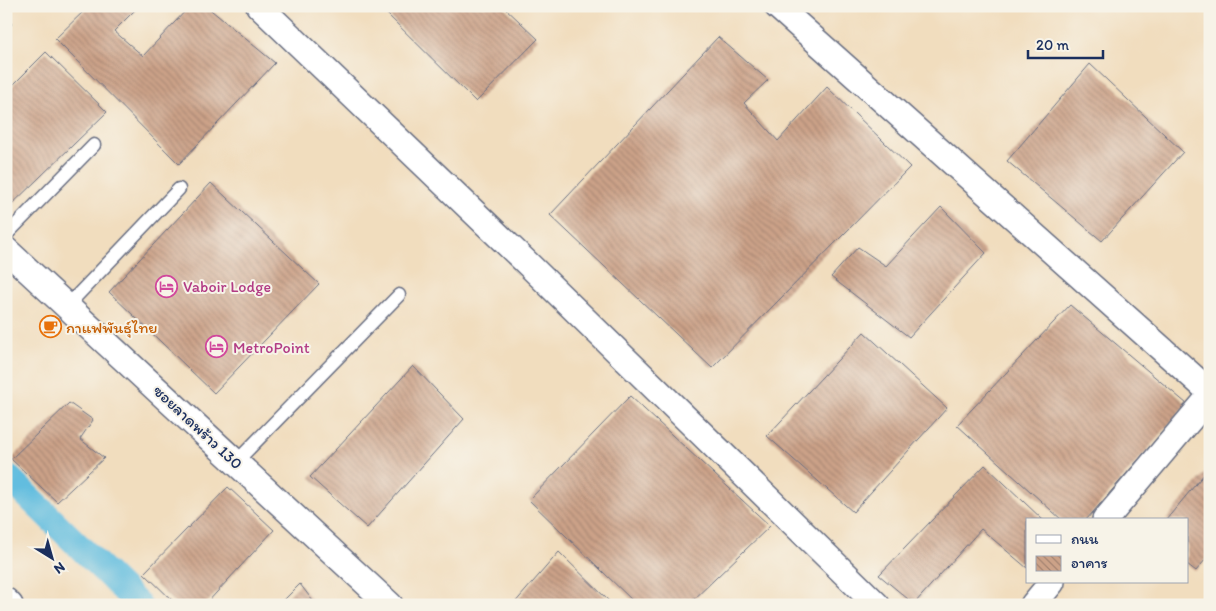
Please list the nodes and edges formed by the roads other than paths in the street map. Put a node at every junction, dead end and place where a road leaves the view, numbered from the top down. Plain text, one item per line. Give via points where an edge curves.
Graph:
1 (259, 6) edge
2 (777, 6) edge
3 (94, 145) dead end
4 (179, 189) dead end
5 (6, 235) edge
6 (6, 250) edge
7 (399, 295) dead end
8 (67, 306) junction
9 (1210, 392) edge
10 (1210, 396) edge
11 (236, 462) junction
12 (1107, 518) edge
13 (1050, 584) edge
14 (6, 601) edge
15 (10, 605) edge
16 (390, 605) edge
17 (877, 605) edge
18 (1033, 605) edge

1 - 17 street
2 - 9 street
3 - 5 lane
4 - 8 lane
6 - 8 street, ซอยลาดพร้าว 130
7 - 11 lane
8 - 11 street, ซอยลาดพร้าว 130
10 - 12 street
11 - 16 street, ซอยลาดพร้าว 130
13 - 18 street
14 - 15 street

